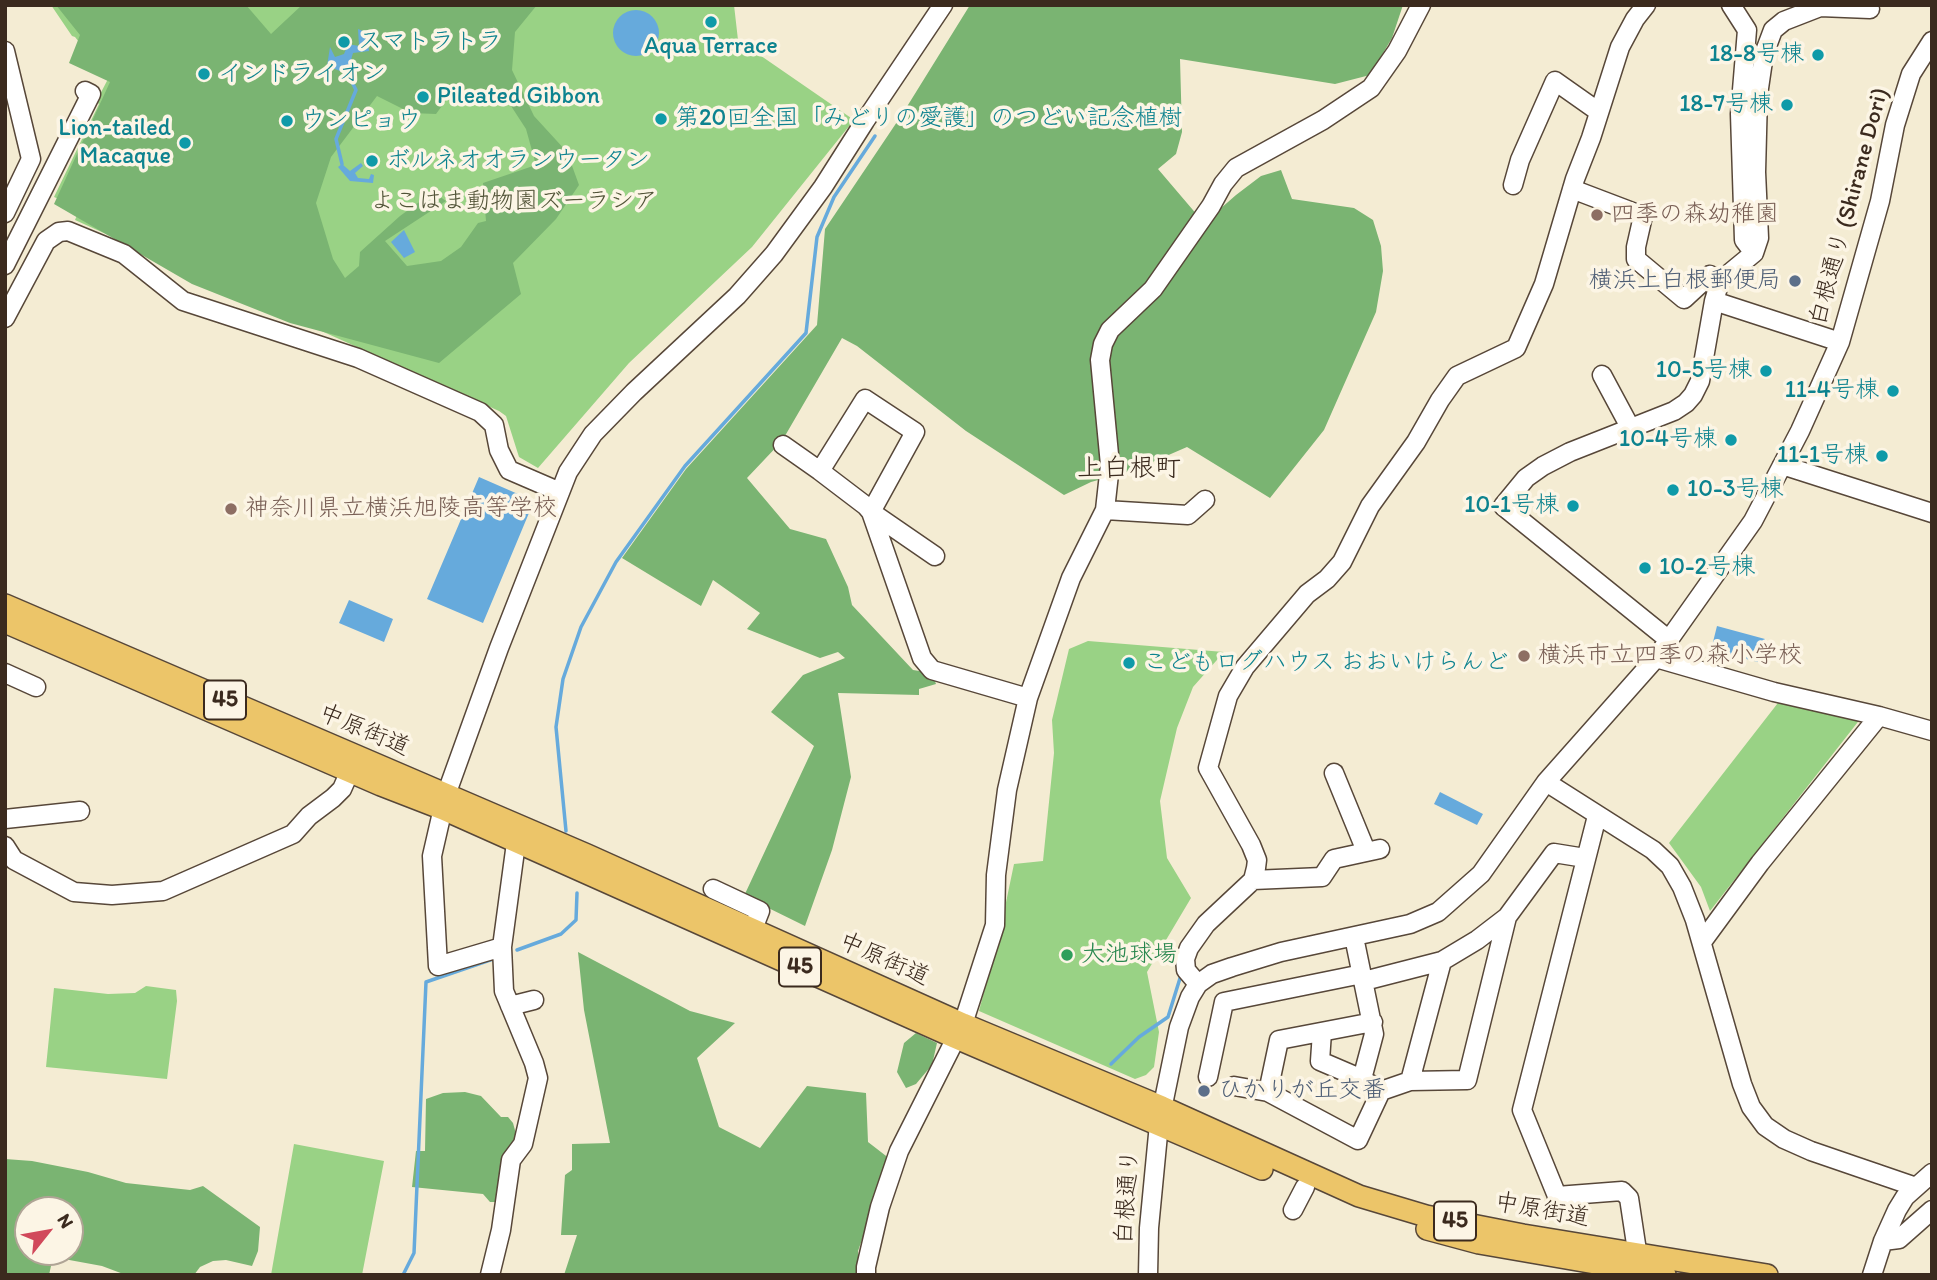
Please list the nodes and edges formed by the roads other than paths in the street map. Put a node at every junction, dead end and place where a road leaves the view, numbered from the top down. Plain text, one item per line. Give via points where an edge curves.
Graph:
1 (943, 5) edge
2 (1421, 5) edge
3 (1646, 5) edge
4 (1731, 5) edge
5 (1870, 9) dead end
6 (1932, 41) edge
7 (5, 51) edge
8 (8, 69) edge
9 (85, 91) dead end
10 (1599, 112) junction
11 (1513, 185) dead end
12 (1572, 189) junction
13 (5, 213) edge
14 (1754, 253) junction
15 (5, 265) edge
16 (1720, 281) junction
17 (1714, 301) junction
18 (5, 318) edge
19 (1840, 342) junction
20 (1602, 375) dead end
21 (1630, 429) junction
22 (783, 445) dead end
23 (1783, 465) junction
24 (820, 471) junction
25 (560, 492) junction
26 (1205, 500) dead end
27 (1105, 510) junction
28 (871, 512) junction
29 (1932, 513) edge
30 (935, 556) dead end
31 (5, 605) edge
32 (5, 622) edge
33 (1668, 640) junction
34 (1656, 657) junction
35 (5, 673) edge
36 (36, 687) dead end
37 (1028, 698) junction
38 (1879, 716) junction
39 (1932, 731) edge
40 (350, 771) junction
41 (1334, 774) dead end
42 (1546, 782) junction
43 (444, 802) junction
44 (80, 811) dead end
45 (1597, 816) junction
46 (5, 819) edge
47 (516, 843) junction
48 (5, 846) edge
49 (1585, 858) junction
50 (1253, 880) junction
51 (713, 889) dead end
52 (1507, 917) junction
53 (752, 929) junction
54 (1354, 937) junction
55 (1702, 942) junction
56 (502, 947) junction
57 (1442, 961) junction
58 (1363, 978) junction
59 (1205, 979) junction
60 (534, 1000) dead end
61 (1224, 1002) junction
62 (510, 1006) junction
63 (1373, 1022) junction
64 (959, 1030) junction
65 (1322, 1032) junction
66 (1208, 1077) dead end
67 (1362, 1079) junction
68 (1410, 1081) junction
69 (1234, 1086) dead end
70 (1381, 1091) junction
71 (1268, 1092) junction
72 (1160, 1116) junction
73 (1932, 1173) edge
74 (1305, 1187) junction
75 (1916, 1187) junction
76 (1293, 1210) dead end
77 (1932, 1210) edge
78 (1883, 1241) junction
79 (1639, 1266) edge
80 (490, 1275) edge
81 (866, 1275) edge
82 (1148, 1275) edge
83 (1665, 1275) edge
84 (1767, 1275) edge
85 (1872, 1275) edge

1 - 25 street via 774,254 737,296 593,434
2 - 27 street via 1371,88 1236,168 1153,289 1110,330 1100,360 1110,465
3 - 10 street via 1620,47
4 - 14 street via 1747,30 1740,114 1744,240
5 - 14 street via 1819,7 1773,30 1758,95 1759,238
6 - 19 street, 白根通り (Shirane Dori) via 1911,74 1895,124 1880,201
7 - 8 street
8 - 13 street via 31,159
9 - 15 street via 91,94
10 - 11 street via 1555,82
10 - 12 street
12 - 16 street via 1643,216 1636,259 1684,299 1710,275
12 - 50 street via 1544,284 1516,348 1457,376 1370,506 1342,562 1307,594 1245,667 1228,696 1208,768 1251,845 1256,860
14 - 16 street
16 - 17 street
17 - 19 street
17 - 21 street via 1700,381 1693,395 1674,411
18 - 25 street via 46,242 68,231 124,254 183,300 358,358 480,412 494,425 509,470
19 - 23 street, 白根通り (Shirane Dori)
20 - 21 street
21 - 33 street via 1543,466 1526,478 1503,506
22 - 24 street
23 - 29 street
23 - 33 street, 白根通り (Shirane Dori) via 1753,521
24 - 28 street
24 - 28 street via 865,399 915,432
25 - 43 street
26 - 27 street via 1188,515
27 - 37 street via 1070,579
28 - 30 street
28 - 37 street via 922,658 932,670
31 - 43 main road, 中原街道 / 45
32 - 40 main road, 中原街道 / 45
33 - 34 street, 白根通り (Shirane Dori)
34 - 38 street via 1774,692
34 - 42 street, 白根通り (Shirane Dori)
35 - 36 street
37 - 64 street via 1007,790 995,925
38 - 39 street
38 - 55 street
40 - 43 main road, 中原街道 / 45
40 - 48 street via 333,799 293,834 163,891 74,892 14,859
41 - 50 street via 1373,850 1334,859 1322,877
42 - 45 street
42 - 54 street, 白根通り (Shirane Dori) via 1481,874 1461,894 1438,912 1410,924
43 - 47 main road, 中原街道 / 45
43 - 53 main road, 中原街道 / 45
43 - 56 street via 432,856 438,966
44 - 46 street
45 - 49 street
45 - 55 street via 1653,850 1670,866
47 - 56 street
47 - 64 main road, 中原街道 / 45
49 - 52 street via 1554,853
49 - 79 street via 1522,1110 1557,1196 1622,1191 1629,1198
50 - 59 street via 1206,924 1189,948 1186,970
51 - 53 street via 760,911
52 - 57 street
52 - 68 street via 1467,1080
53 - 64 main road, 中原街道 / 45
54 - 58 street
54 - 59 street, 白根通り (Shirane Dori) via 1281,952
55 - 75 street via 1742,1084 1765,1126 1811,1151
56 - 62 street via 502,978
57 - 58 street
57 - 68 street
58 - 61 street
58 - 63 street
59 - 61 street
59 - 72 street via 1190,997 1179,1027
60 - 62 street
61 - 66 street
62 - 80 street via 538,1078 523,1143 511,1160
63 - 65 street
63 - 67 street
64 - 72 main road, 中原街道 / 45
64 - 81 street via 899,1151 880,1207
65 - 67 street via 1320,1061
65 - 71 street via 1279,1040
67 - 70 street
68 - 70 street
69 - 71 street
70 - 71 street via 1358,1140
72 - 74 main road, 中原街道 / 45
72 - 79 main road, 中原街道 / 45 via 1359,1196
72 - 82 street, 白根通り
73 - 75 street
74 - 76 street
74 - 79 main road, 中原街道 / 45 via 1479,1243
75 - 78 street via 1905,1197
77 - 78 street via 1899,1239
78 - 85 street
79 - 83 main road, 中原街道 / 45
79 - 84 main road, 中原街道 / 45

